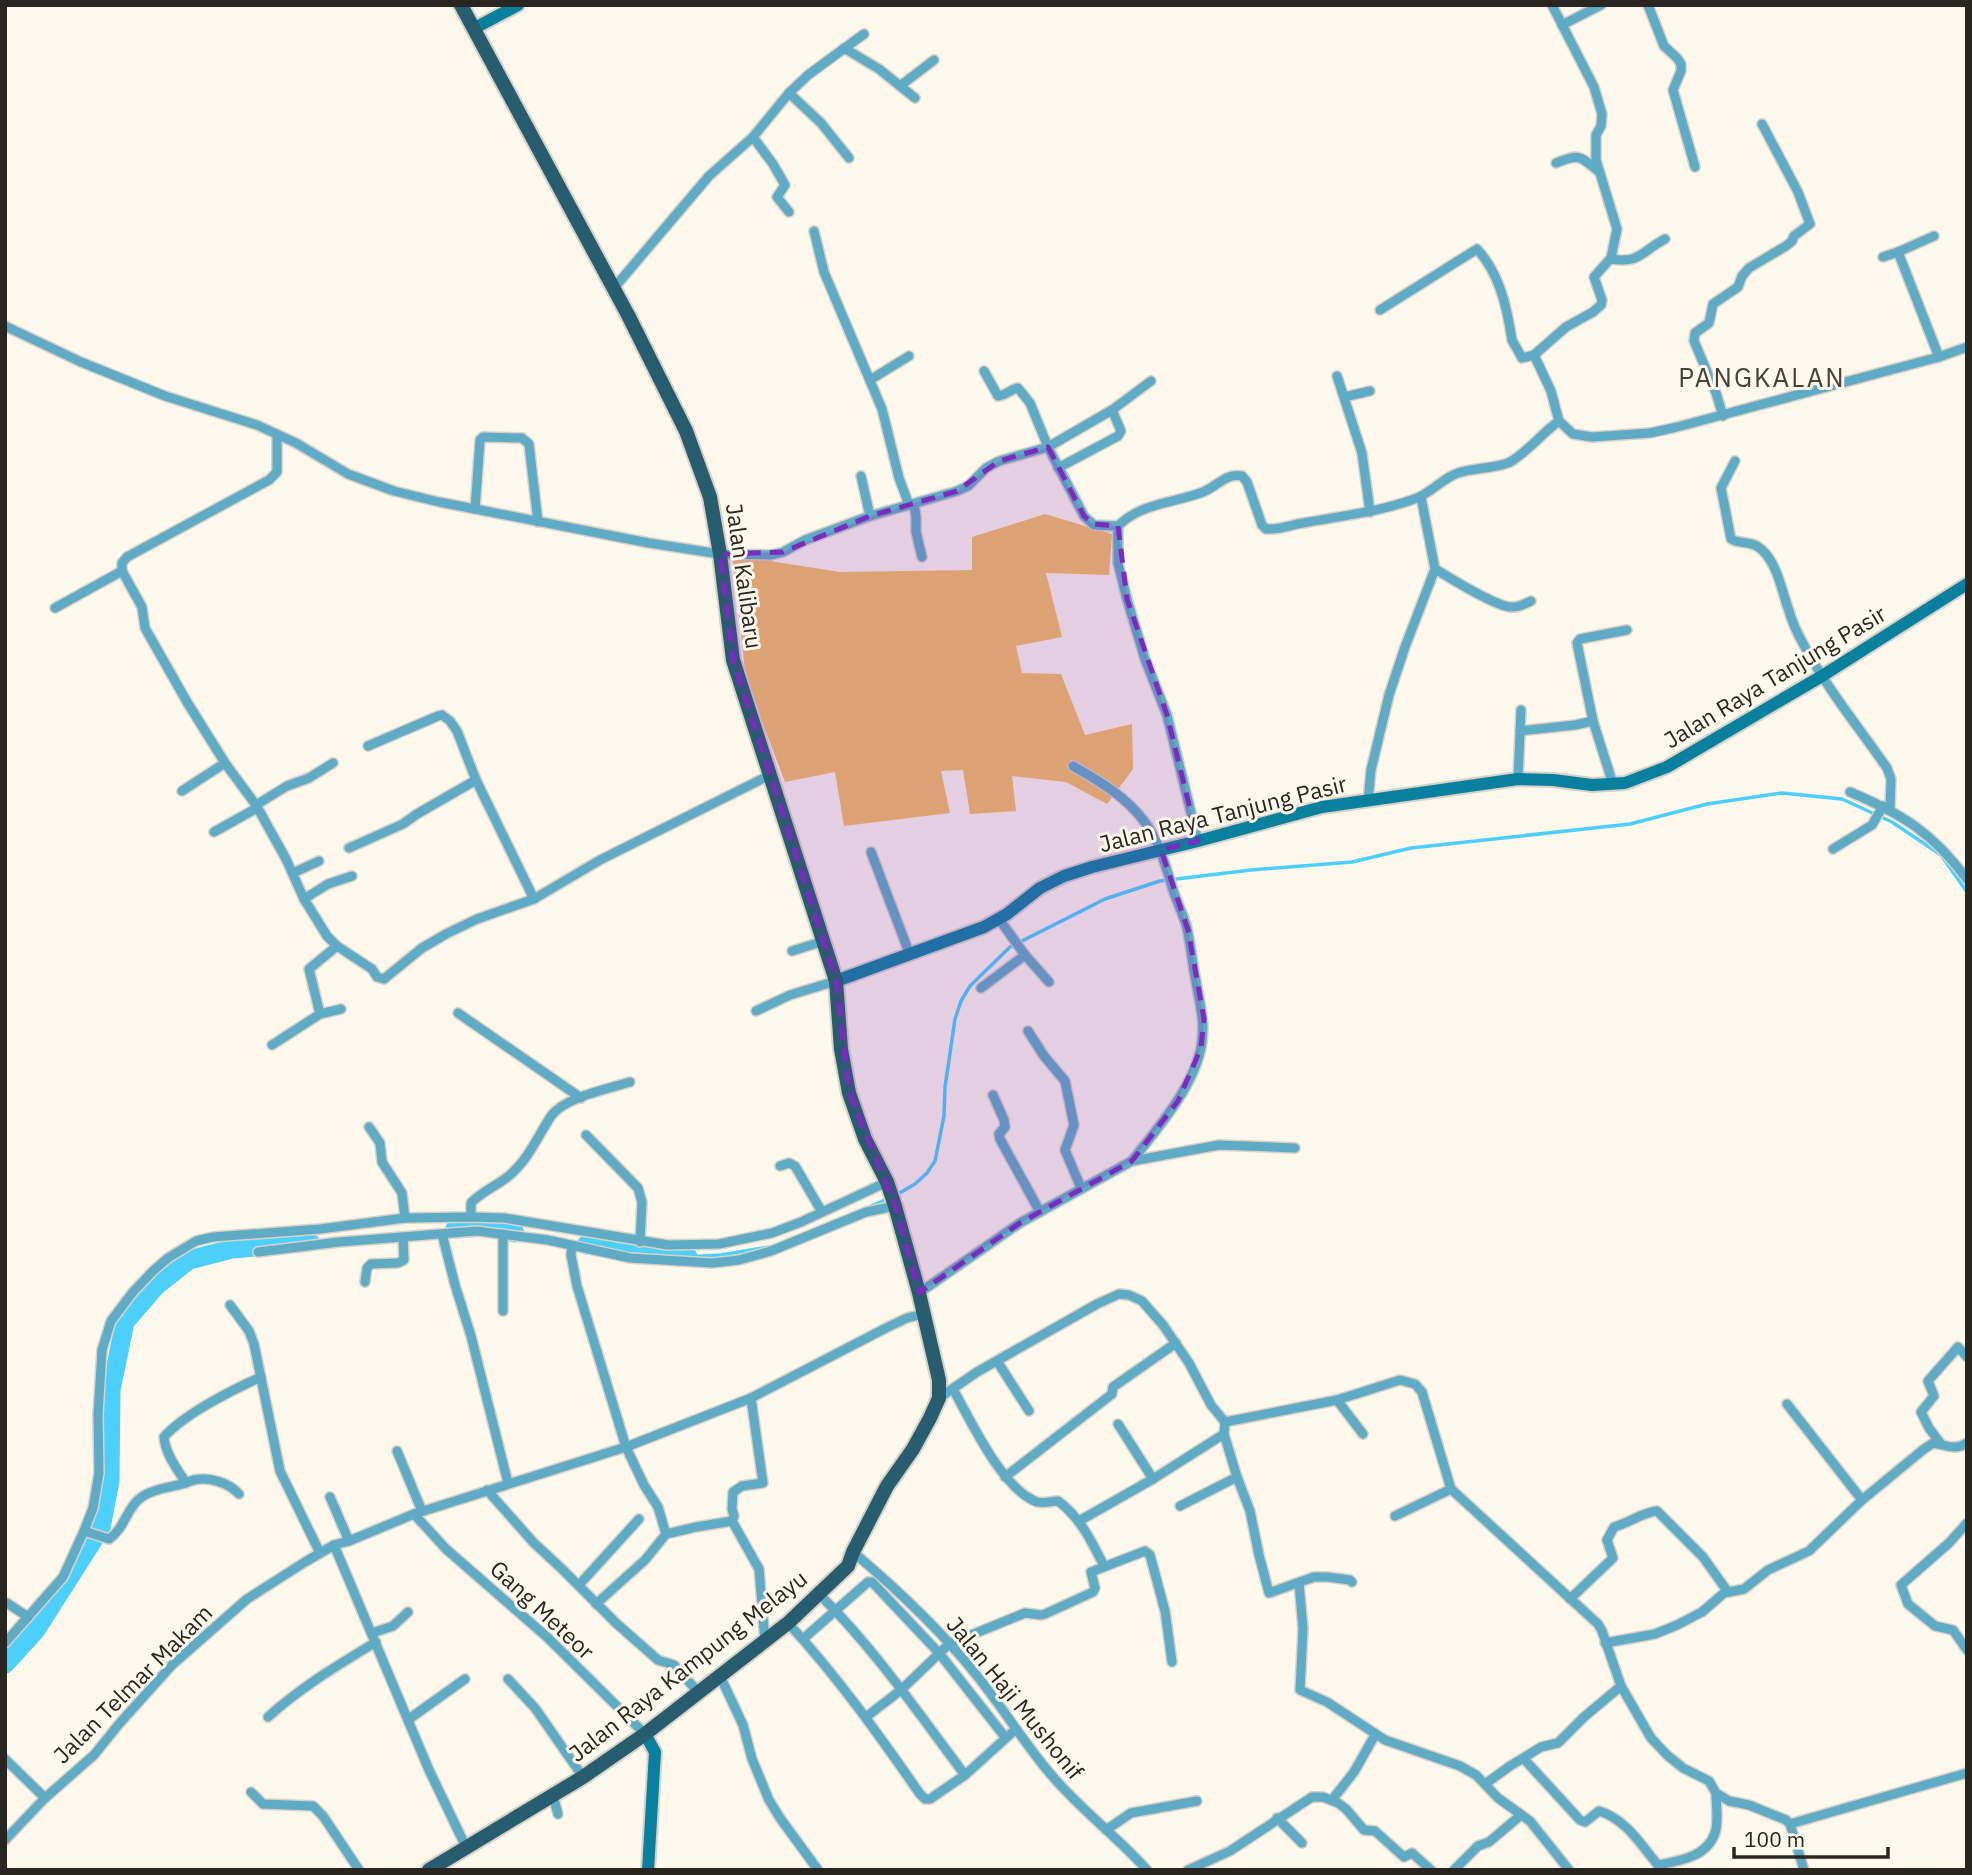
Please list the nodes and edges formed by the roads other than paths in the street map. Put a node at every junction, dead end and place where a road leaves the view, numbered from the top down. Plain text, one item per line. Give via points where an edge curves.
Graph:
1 (461, 5) edge
2 (518, 5) edge
3 (1552, 5) edge
4 (1601, 5) edge
5 (1648, 5) edge
6 (1562, 25) junction
7 (473, 29) junction
8 (864, 34) dead end
9 (844, 48) junction
10 (934, 60) dead end
11 (900, 86) junction
12 (789, 93) junction
13 (915, 98) dead end
14 (1762, 124) dead end
15 (753, 137) junction
16 (849, 158) dead end
17 (1556, 163) dead end
18 (1695, 167) dead end
19 (1598, 171) junction
20 (789, 212) dead end
21 (814, 231) dead end
22 (1934, 236) dead end
23 (1665, 239) dead end
24 (1898, 252) junction
25 (1883, 257) dead end
26 (1611, 259) junction
27 (614, 288) junction
28 (1380, 310) dead end
29 (5, 326) edge
30 (1967, 347) edge
31 (1534, 355) junction
32 (909, 356) dead end
33 (1939, 357) junction
34 (984, 371) dead end
35 (1337, 376) dead end
36 (870, 380) junction
37 (1151, 381) dead end
38 (1370, 391) dead end
39 (1344, 397) junction
40 (1112, 410) junction
41 (1723, 415) junction
42 (1559, 421) junction
43 (278, 435) junction
44 (1048, 447) junction
45 (1734, 461) dead end
46 (1058, 468) junction
47 (861, 476) dead end
48 (1421, 497) junction
49 (911, 504) junction
50 (475, 509) junction
51 (1370, 512) junction
52 (870, 516) junction
53 (538, 522) junction
54 (1118, 526) junction
55 (720, 554) junction
56 (922, 557) dead end
57 (1435, 569) junction
58 (122, 571) junction
59 (1967, 584) edge
60 (1531, 601) dead end
61 (55, 608) dead end
62 (1627, 630) dead end
63 (1822, 676) junction
64 (1521, 710) dead end
65 (1593, 721) junction
66 (1520, 731) junction
67 (368, 746) dead end
68 (225, 763) junction
69 (333, 763) dead end
70 (1073, 766) dead end
71 (770, 775) junction
72 (1518, 779) junction
73 (476, 780) junction
74 (1613, 784) junction
75 (182, 791) dead end
76 (1850, 792) dead end
77 (1368, 801) junction
78 (257, 806) junction
79 (1885, 807) junction
80 (214, 832) dead end
81 (1198, 841) junction
82 (349, 848) dead end
83 (1833, 849) dead end
84 (872, 852) dead end
85 (1162, 854) junction
86 (319, 861) dead end
87 (292, 873) junction
88 (352, 876) dead end
89 (1967, 878) edge
90 (304, 899) junction
91 (534, 899) junction
92 (999, 919) junction
93 (824, 941) junction
94 (337, 946) junction
95 (792, 950) dead end
96 (1022, 952) junction
97 (910, 955) junction
98 (836, 981) junction
99 (1049, 982) dead end
100 (981, 988) dead end
101 (341, 1009) dead end
102 (756, 1011) dead end
103 (458, 1013) dead end
104 (320, 1014) junction
105 (1028, 1031) dead end
106 (272, 1045) dead end
107 (631, 1082) dead end
108 (993, 1095) dead end
109 (581, 1098) junction
110 (369, 1127) dead end
111 (586, 1135) dead end
112 (1295, 1147) dead end
113 (1132, 1161) junction
114 (780, 1166) dead end
115 (1081, 1188) junction
116 (891, 1194) junction
117 (821, 1212) junction
118 (1040, 1212) junction
119 (471, 1217) junction
120 (405, 1218) junction
121 (442, 1234) junction
122 (503, 1234) junction
123 (403, 1237) junction
124 (640, 1242) junction
125 (572, 1246) junction
126 (258, 1252) dead end
127 (365, 1282) dead end
128 (919, 1293) junction
129 (230, 1305) dead end
130 (503, 1311) dead end
131 (923, 1314) junction
132 (1176, 1343) junction
133 (1967, 1357) edge
134 (997, 1361) junction
135 (261, 1377) junction
136 (953, 1389) junction
137 (751, 1398) junction
138 (939, 1398) junction
139 (1337, 1400) junction
140 (1787, 1404) dead end
141 (1029, 1411) dead end
142 (1225, 1422) junction
143 (1118, 1424) dead end
144 (1223, 1434) junction
145 (1363, 1434) dead end
146 (1967, 1443) edge
147 (1941, 1444) junction
148 (626, 1447) junction
149 (397, 1451) dead end
150 (1005, 1477) junction
151 (1237, 1477) junction
152 (1153, 1479) junction
153 (186, 1483) junction
154 (509, 1483) junction
155 (1451, 1489) junction
156 (487, 1490) junction
157 (239, 1494) dead end
158 (330, 1497) dead end
159 (1862, 1500) junction
160 (1180, 1506) dead end
161 (418, 1512) junction
162 (1395, 1516) dead end
163 (639, 1520) dead end
164 (732, 1521) junction
165 (1079, 1521) junction
166 (1967, 1523) edge
167 (666, 1534) junction
168 (93, 1535) junction
169 (349, 1541) junction
170 (334, 1545) junction
171 (853, 1552) junction
172 (320, 1553) junction
173 (1104, 1566) junction
174 (1352, 1582) dead end
175 (1298, 1583) junction
176 (579, 1586) junction
177 (1728, 1592) junction
178 (819, 1594) junction
179 (1570, 1599) junction
180 (7, 1603) dead end
181 (596, 1604) junction
182 (836, 1611) junction
183 (408, 1612) dead end
184 (28, 1617) junction
185 (788, 1623) junction
186 (374, 1637) junction
187 (803, 1639) junction
188 (765, 1642) junction
189 (5, 1643) edge
190 (1605, 1643) junction
191 (949, 1644) junction
192 (1967, 1650) edge
193 (939, 1653) junction
194 (1172, 1662) dead end
195 (720, 1676) junction
196 (465, 1679) dead end
197 (508, 1679) dead end
198 (1621, 1686) junction
199 (901, 1690) junction
200 (699, 1693) junction
201 (268, 1717) dead end
202 (866, 1717) junction
203 (409, 1719) junction
204 (1016, 1729) junction
205 (645, 1734) junction
206 (1375, 1735) junction
207 (1006, 1737) junction
208 (5, 1759) edge
209 (1524, 1759) junction
210 (1967, 1773) edge
211 (965, 1775) junction
212 (583, 1777) junction
213 (1485, 1784) junction
214 (251, 1792) dead end
215 (1716, 1793) junction
216 (553, 1796) junction
217 (45, 1798) junction
218 (1332, 1800) junction
219 (1197, 1801) dead end
220 (558, 1814) dead end
221 (1521, 1815) junction
222 (1277, 1818) junction
223 (1790, 1824) junction
224 (1106, 1829) junction
225 (5, 1840) edge
226 (1302, 1843) dead end
227 (466, 1847) junction
228 (359, 1870) edge
229 (429, 1870) edge
230 (648, 1870) edge
231 (818, 1870) edge
232 (1147, 1870) edge
233 (1188, 1870) edge
234 (1431, 1870) edge
235 (1454, 1870) edge
236 (1569, 1870) edge
237 (1804, 1870) edge

1 - 7 main road, Jalan Kalibaru
2 - 7 street
3 - 6 street
4 - 6 street
5 - 18 street via 1664,46 1681,64 1674,90
6 - 19 street via 1600,106
7 - 27 main road, Jalan Kalibaru
8 - 9 street
9 - 11 street
9 - 12 street
10 - 11 street
11 - 13 street
12 - 15 street
12 - 16 street
14 - 41 street via 1810,224 1786,246 1749,268 1738,287 1713,304 1709,323 1695,333 1694,341
15 - 20 street via 785,185 777,197
15 - 27 street via 709,176
17 - 19 street via 1580,157
19 - 26 street via 1617,225
21 - 36 street via 824,271
22 - 24 street
23 - 26 street via 1635,259
24 - 25 street
24 - 33 street
26 - 31 street via 1594,276 1601,305
27 - 55 main road, Jalan Kalibaru via 685,430 710,497
28 - 31 street via 1477,249 1501,289 1514,345 1522,358
29 - 43 street via 165,396
30 - 33 street
31 - 42 street
32 - 36 street
33 - 41 street
34 - 44 street via 998,396 1018,388 1022,391
35 - 39 street
36 - 49 street
37 - 40 street
38 - 39 street
39 - 51 street via 1362,453
40 - 44 street
40 - 46 street via 1121,431 1118,436
41 - 42 street via 1650,433 1592,437 1573,434
42 - 48 street via 1507,463 1459,472
43 - 50 street via 348,474 394,491
43 - 58 street via 277,472 269,480 127,557
44 - 46 street
44 - 49 street via 999,461 968,486
45 - 63 street via 1721,488 1731,539 1755,544 1769,559 1795,628
46 - 54 street via 1088,520
47 - 52 street
48 - 51 street
48 - 57 street
49 - 52 street
49 - 56 street
50 - 53 street
50 - 53 street via 480,440 522,438 529,444
51 - 54 street via 1266,530 1247,482 1236,475 1205,491 1137,512
52 - 55 street via 783,552
53 - 55 street
54 - 81 street via 1118,563 1127,599 1167,715
55 - 71 main road, Jalan Kalibaru via 733,660
57 - 60 street via 1506,606
57 - 77 street via 1389,695
58 - 61 street
58 - 68 street via 142,607 145,628
59 - 63 street, Jalan Raya Tanjung Pasir
62 - 65 street via 1577,643
63 - 74 street, Jalan Raya Tanjung Pasir via 1667,767
63 - 79 street via 1887,768 1891,779
64 - 66 street
65 - 66 street
65 - 74 street
66 - 72 street
67 - 73 street via 442,715 457,732
68 - 75 street
68 - 78 street
69 - 78 street
70 - 85 street via 1120,796 1142,818
71 - 91 street via 600,860
71 - 93 main road, Jalan Kalibaru
72 - 74 street, Jalan Raya Tanjung Pasir
72 - 77 street, Jalan Raya Tanjung Pasir
73 - 82 street via 403,824
73 - 91 street
76 - 79 street
77 - 81 street, Jalan Raya Tanjung Pasir via 1322,807
78 - 80 street
78 - 87 street
79 - 83 street via 1872,825
79 - 89 street via 1922,829
81 - 85 street, Jalan Raya Tanjung Pasir
84 - 97 street
85 - 92 street, Jalan Raya Tanjung Pasir via 1064,876
85 - 113 street via 1188,930 1204,1018 1196,1065 1178,1101
86 - 87 street
87 - 90 street
88 - 90 street
90 - 94 street
91 - 94 street via 446,934 384,979
92 - 96 street
92 - 97 street, Jalan Raya Tanjung Pasir
93 - 95 street
93 - 98 main road, Jalan Kalibaru
94 - 104 street via 309,969
96 - 99 street
96 - 100 street
97 - 98 street, Jalan Raya Tanjung Pasir
98 - 102 street
98 - 116 main road, Jalan Kalibaru via 849,1093
101 - 104 street
103 - 109 street
104 - 106 street
105 - 115 street via 1065,1081 1074,1125 1065,1150
107 - 109 street
108 - 118 street via 1004,1120 1000,1139
109 - 119 street via 551,1116 511,1174 471,1203
110 - 120 street via 380,1143 382,1162 401,1193
111 - 124 street via 638,1188
112 - 113 street via 1219,1145
113 - 115 street
114 - 117 street via 789,1163 795,1167
115 - 118 street
116 - 117 street
116 - 125 street via 866,1212 771,1251 722,1262 638,1259
116 - 128 main road
117 - 124 street via 772,1233 719,1244
118 - 128 street
119 - 120 street
119 - 124 street via 504,1218
120 - 168 street via 213,1237 195,1241 153,1271 111,1321 102,1350
121 - 122 street
121 - 123 street
121 - 154 street
122 - 125 street
122 - 130 street
123 - 126 street
123 - 127 street via 404,1260 371,1264
125 - 148 street via 577,1286
128 - 131 main road
129 - 135 street via 249,1331
131 - 137 street, Jalan Telmar Makam
131 - 138 main road
132 - 134 street via 1142,1301 1119,1294
132 - 142 street
132 - 150 street via 1113,1387 1112,1394
133 - 147 street via 1958,1347 1928,1381 1934,1396 1921,1412
134 - 136 street
134 - 141 street
135 - 153 street via 200,1410 164,1437
135 - 172 street via 279,1471
136 - 138 street
136 - 150 street
137 - 148 street, Jalan Telmar Makam
137 - 164 street via 763,1483 733,1492
138 - 171 main road, Jalan Raya Kampung Melayu
139 - 142 street
139 - 145 street
139 - 155 street via 1400,1380 1415,1384 1422,1392
140 - 159 street
142 - 144 street
143 - 152 street
144 - 151 street
144 - 152 street
146 - 147 street via 1960,1448
147 - 159 street via 1924,1449
148 - 154 street, Jalan Telmar Makam
148 - 167 street via 658,1507
149 - 161 street, Gang Meteor
150 - 165 street via 1028,1498 1041,1503 1058,1501
151 - 160 street
151 - 175 street via 1250,1511 1269,1594
152 - 165 street
153 - 157 street via 210,1479
153 - 168 street via 141,1497 109,1539
154 - 156 street, Jalan Telmar Makam
155 - 162 street
155 - 179 street
156 - 161 street, Jalan Telmar Makam
156 - 176 street
158 - 169 street
159 - 177 street via 1809,1551 1768,1570 1744,1589
161 - 169 street, Jalan Telmar Makam
161 - 205 street, Gang Meteor via 446,1549 547,1637
163 - 176 street
164 - 167 street
164 - 188 street via 759,1569
165 - 173 street
166 - 192 street via 1901,1585 1908,1605 1935,1626 1953,1630
167 - 181 street via 645,1560
168 - 184 street
169 - 170 street, Jalan Telmar Makam
170 - 172 street, Jalan Telmar Makam
170 - 186 street
171 - 178 main road, Jalan Raya Kampung Melayu via 848,1566
171 - 191 street, Jalan Haji Mushonif via 903,1595
172 - 217 street, Jalan Telmar Makam via 247,1599 172,1665 94,1755
173 - 191 street via 1090,1573 1093,1592 1045,1614 1025,1613
173 - 194 street via 1144,1551 1150,1555 1166,1611
174 - 175 street via 1314,1577
175 - 206 street via 1303,1629 1300,1690 1327,1702
176 - 181 street
177 - 179 street via 1703,1557 1657,1511 1615,1527 1607,1540 1613,1558
177 - 190 street via 1702,1612 1656,1634
178 - 182 street
178 - 185 main road, Jalan Raya Kampung Melayu
179 - 190 street via 1598,1624
180 - 184 street
181 - 200 street via 658,1660 674,1665
182 - 187 street
182 - 193 street via 872,1582
182 - 199 street
183 - 186 street
184 - 189 street
185 - 187 street
185 - 188 main road, Jalan Raya Kampung Melayu
186 - 201 street
186 - 203 street
187 - 202 street
188 - 195 main road, Jalan Raya Kampung Melayu
190 - 198 street
191 - 193 street
191 - 204 street, Jalan Haji Mushonif
193 - 199 street
193 - 207 street
195 - 200 main road, Jalan Raya Kampung Melayu
195 - 231 street via 769,1800
196 - 203 street
197 - 212 street via 535,1708
198 - 209 street via 1558,1744
198 - 215 street via 1651,1738 1677,1764 1709,1782
199 - 202 street
199 - 211 street
200 - 205 main road, Jalan Raya Kampung Melayu
202 - 211 street via 925,1799
203 - 227 street
204 - 207 street
204 - 224 street, Jalan Haji Mushonif via 1048,1772
205 - 212 main road, Jalan Raya Kampung Melayu
205 - 230 street via 655,1752
206 - 213 street via 1460,1766
206 - 218 street
207 - 211 street
208 - 217 street
209 - 213 street
209 - 215 street via 1580,1820 1585,1822 1599,1811 1619,1820 1658,1865 1689,1858 1707,1846 1716,1832
210 - 223 street
212 - 216 main road, Jalan Raya Kampung Melayu
213 - 221 street
214 - 228 street via 263,1804 309,1805 318,1810
215 - 223 street
216 - 220 street
216 - 227 main road, Jalan Raya Kampung Melayu
217 - 225 street, Jalan Telmar Makam
218 - 222 street via 1312,1797
218 - 234 street via 1364,1830 1375,1831 1404,1857 1412,1853
219 - 224 street via 1131,1813
221 - 235 street
221 - 236 street
222 - 226 street
222 - 233 street via 1230,1851
223 - 237 street
224 - 232 street, Jalan Haji Mushonif
227 - 229 main road, Jalan Raya Kampung Melayu

